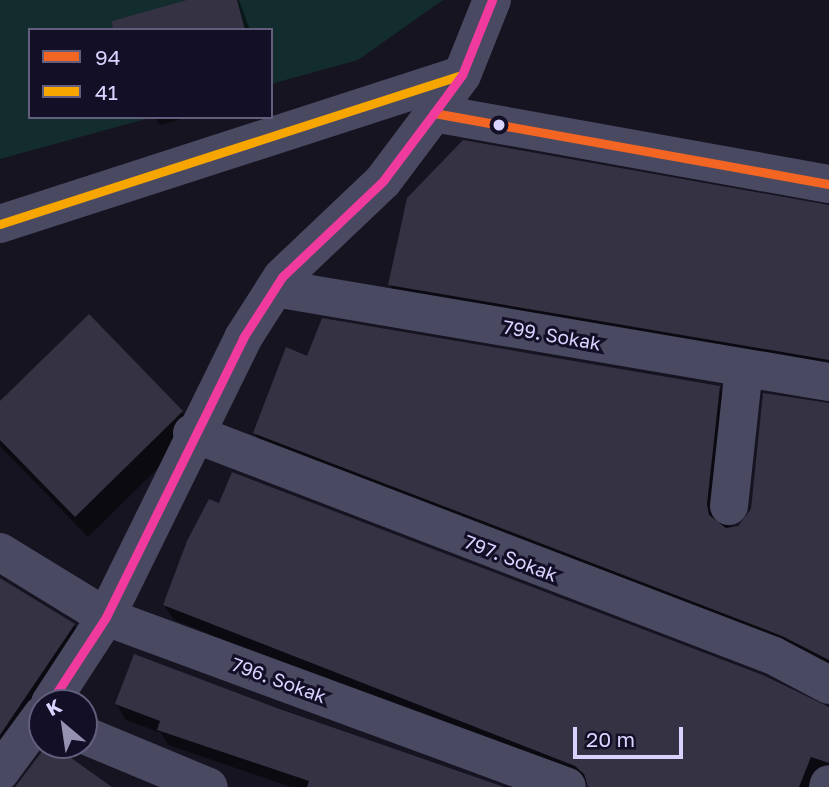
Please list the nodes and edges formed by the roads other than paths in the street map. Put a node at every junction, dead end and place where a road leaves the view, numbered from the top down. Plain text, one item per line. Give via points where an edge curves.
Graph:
1 (492, 0) edge
2 (462, 75) junction
3 (434, 113) junction
4 (829, 184) edge
5 (0, 224) edge
6 (275, 288) junction
7 (744, 368) junction
8 (829, 382) edge
9 (192, 433) junction
10 (729, 506) dead end
11 (0, 552) edge
12 (106, 617) junction
13 (829, 685) edge
14 (59, 689) edge
15 (28, 734) edge
16 (98, 743) edge
17 (0, 772) edge
18 (158, 779) edge
19 (209, 787) edge
20 (567, 787) edge

1 - 2 street
2 - 3 street
2 - 5 street
3 - 4 street
3 - 6 street via 383,181
6 - 7 street, 799. Sokak
6 - 9 street
7 - 8 street, 799. Sokak
7 - 10 street
9 - 12 street
9 - 13 street, 797. Sokak via 774,656
11 - 12 street, 796. Sokak
12 - 14 street
12 - 20 street, 796. Sokak
15 - 17 street
16 - 18 street
18 - 19 street

